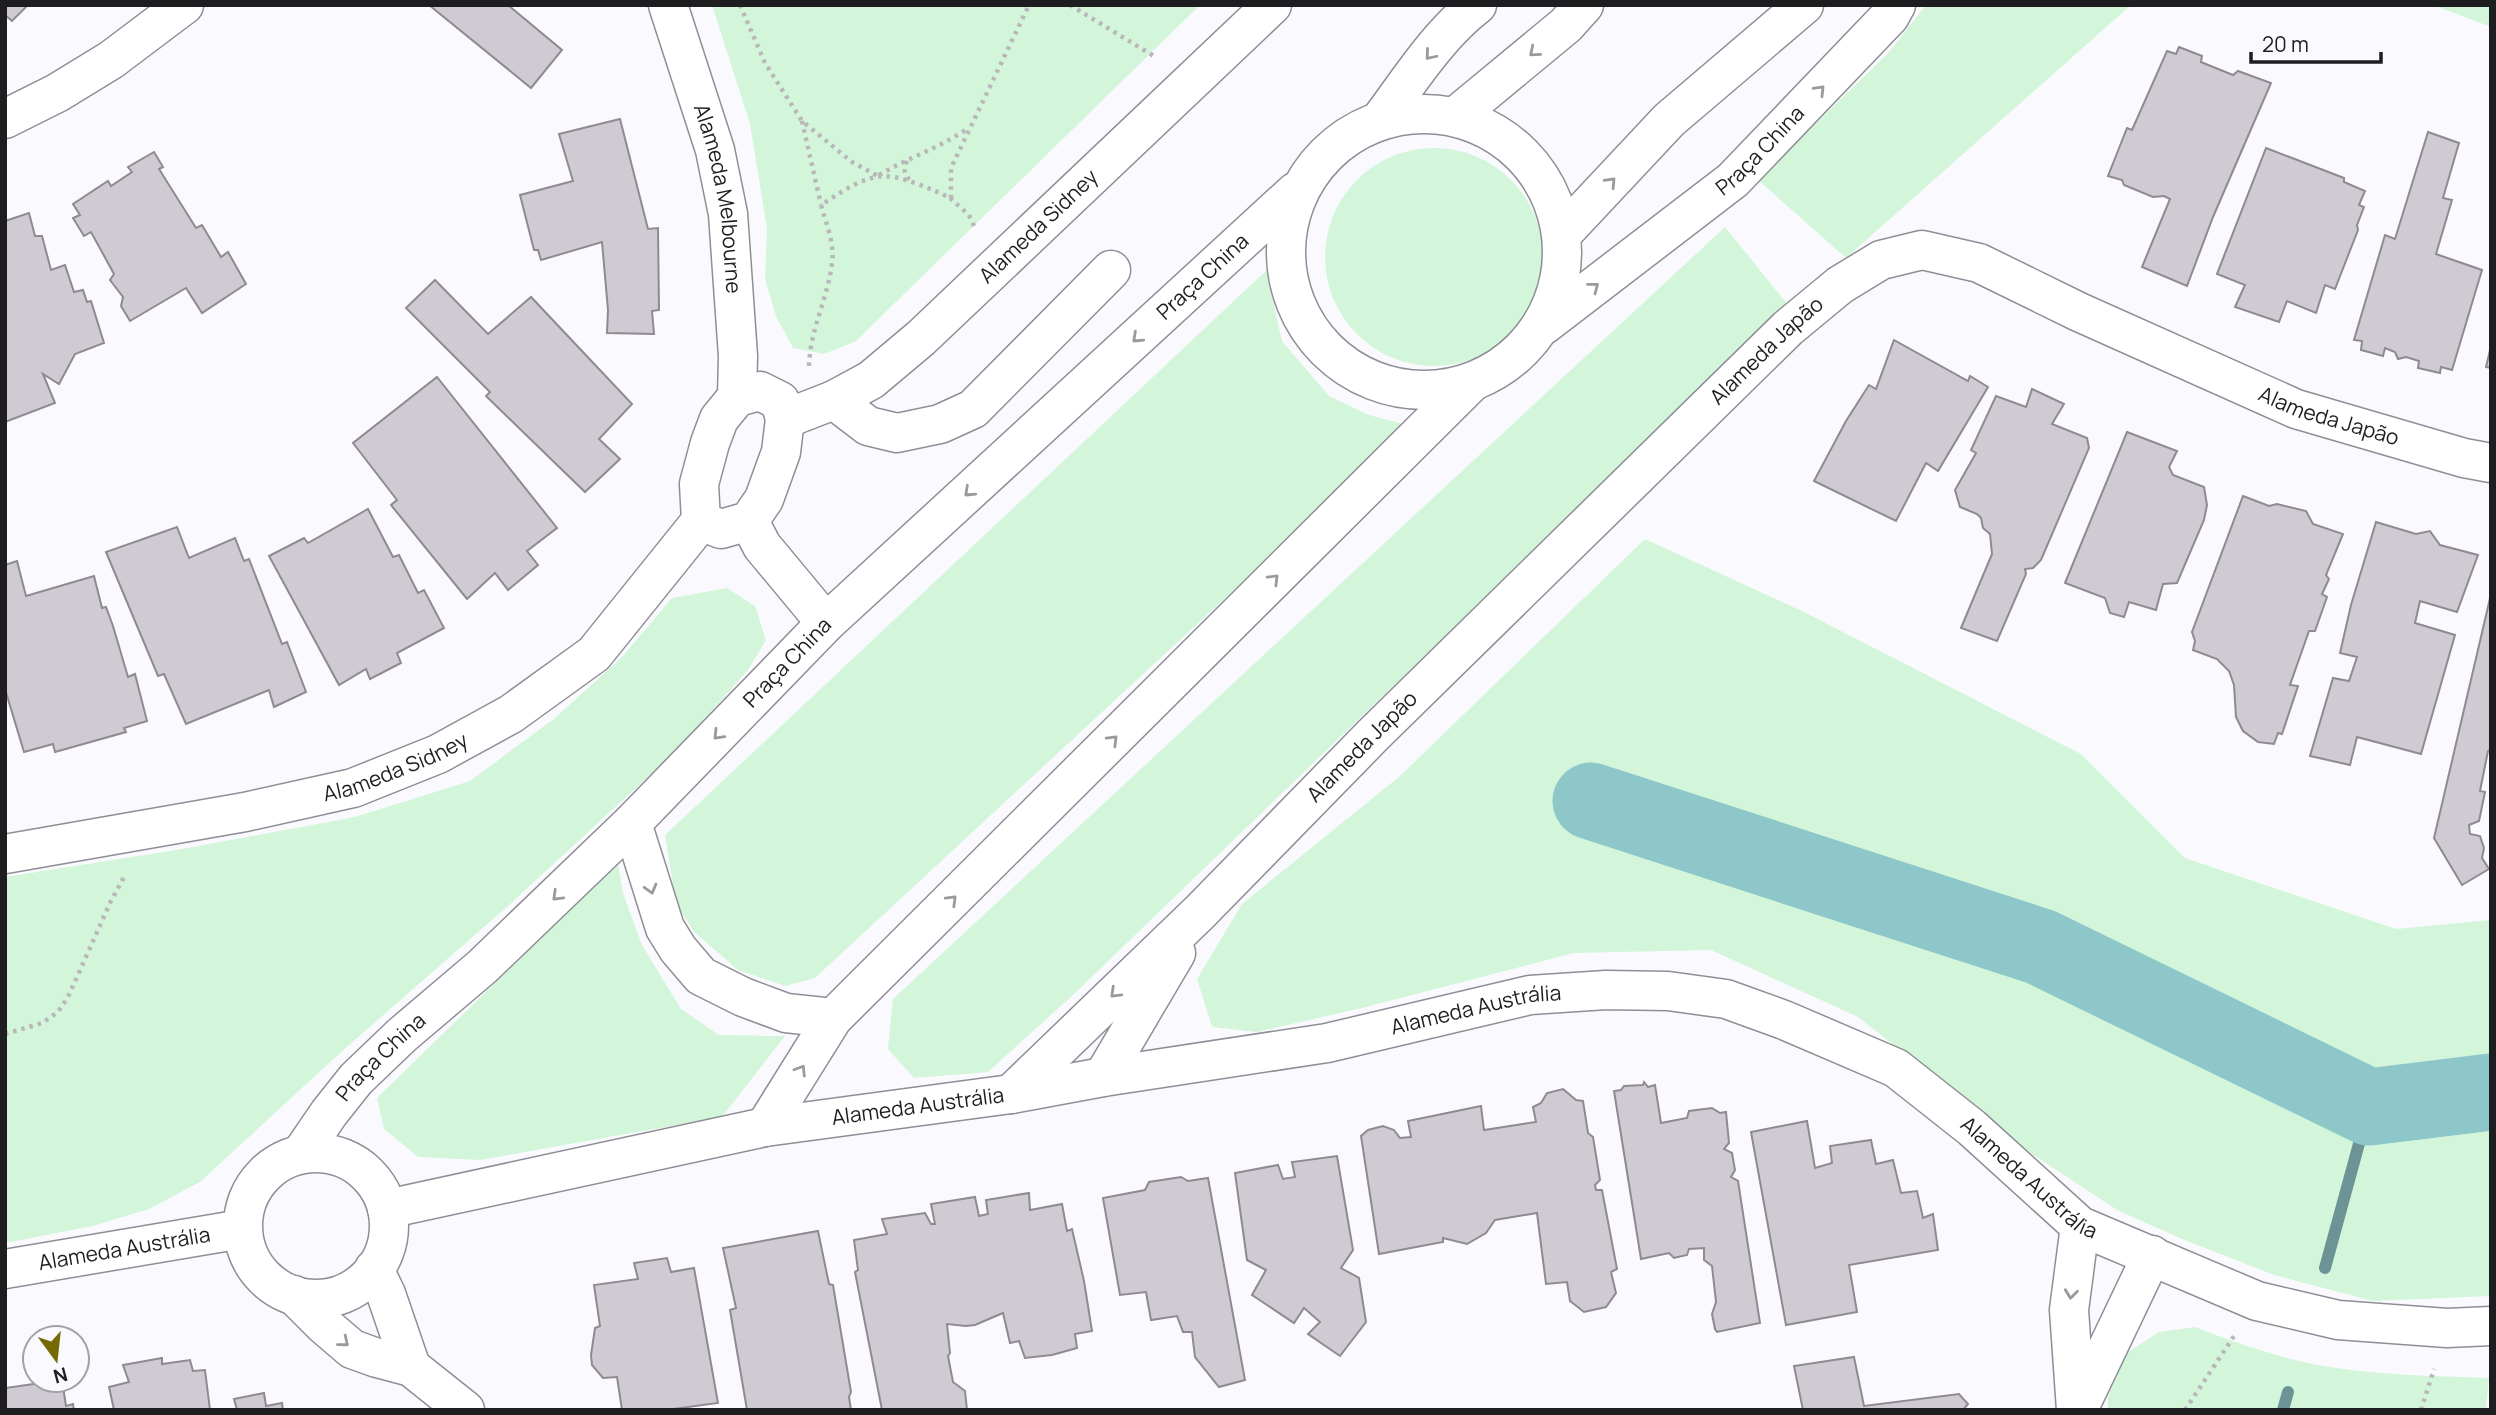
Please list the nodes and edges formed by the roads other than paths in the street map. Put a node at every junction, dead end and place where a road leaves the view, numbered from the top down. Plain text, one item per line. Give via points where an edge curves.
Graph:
1 (184, 5) edge
2 (668, 5) edge
3 (1272, 5) edge
4 (1477, 5) edge
5 (1584, 5) edge
6 (1804, 5) edge
7 (1896, 5) edge
8 (1456, 116) junction
9 (1381, 118) junction
10 (5, 120) edge
11 (1295, 192) junction
12 (1564, 232) junction
13 (1111, 270) dead end
14 (1539, 329) junction
15 (1472, 382) junction
16 (737, 397) junction
17 (834, 400) junction
18 (785, 419) junction
19 (2491, 463) edge
20 (701, 521) junction
21 (749, 521) junction
22 (826, 624) junction
23 (632, 823) junction
24 (5, 853) edge
25 (1200, 912) junction
26 (834, 1018) junction
27 (1103, 1077) junction
28 (1011, 1094) junction
29 (765, 1127) junction
30 (301, 1154) junction
31 (387, 1209) junction
32 (2080, 1226) junction
33 (242, 1229) junction
34 (2152, 1255) junction
35 (5, 1269) edge
36 (374, 1269) junction
37 (295, 1295) junction
38 (2491, 1326) edge
39 (411, 1367) junction
40 (465, 1410) edge
41 (2077, 1410) edge

1 - 10 street via 111,60
2 - 16 street, Alameda Melbourne via 715,150 728,214
3 - 17 street, Alameda Sidney via 921,338 871,380
4 -> 9 street, Praça China via 1430,54
5 -> 8 street
12 -> 6 street via 1670,120
14 -> 7 street, Praça China via 1733,180
8 - 9 street, Praça China via 1418,112
8 - 12 street, Praça China via 1490,129 1520,150 1543,179
9 - 11 street, Praça China via 1327,158
11 - 15 street, Praça China via 1283,244 1288,290 1308,331 1340,364 1382,384 1427,391
11 -> 22 street, Praça China
12 - 14 street, Praça China via 1557,292
13 - 17 street via 972,409 940,424 897,433 868,426
14 - 15 street, Praça China via 1513,358
26 -> 15 street, Praça China
16 - 18 street via 760,391 780,401
16 - 20 street via 719,419 710,443 699,484
17 - 18 street, Alameda Sidney
18 - 21 street via 781,453 764,499
19 - 25 street, Alameda Japão via 2296,409 1979,262 1922,250 1881,260 1840,285 1787,328
20 - 21 street via 721,529
20 - 24 street, Alameda Sidney via 594,654 511,714 438,754 353,788 244,812
21 - 22 street via 762,546
22 -> 23 street, Praça China
23 -> 26 street via 665,928 701,976 786,1013
23 -> 30 street, Praça China via 482,967 356,1079
25 - 27 street, Alameda Japão
25 -> 28 street, Alameda Japão
29 -> 26 street, Praça China
27 - 28 street, Alameda Austrália
27 - 32 street, Alameda Austrália via 1327,1043 1530,995 1668,991 1726,999 1896,1068 1972,1128
28 - 29 street, Alameda Austrália
29 - 31 street, Alameda Austrália
30 - 31 street via 338,1156 355,1164 370,1176
30 - 33 street via 265,1173 252,1189
31 - 36 street via 385,1250
32 - 34 street, Alameda Austrália
32 -> 41 street via 2069,1310
33 - 35 street, Alameda Austrália
33 - 37 street via 258,1270 274,1286
34 - 38 street, Alameda Austrália via 2257,1301 2338,1320 2447,1328
34 - 41 street
36 - 37 street via 347,1292
36 - 39 street
37 -> 39 street via 352,1349
39 - 40 street

